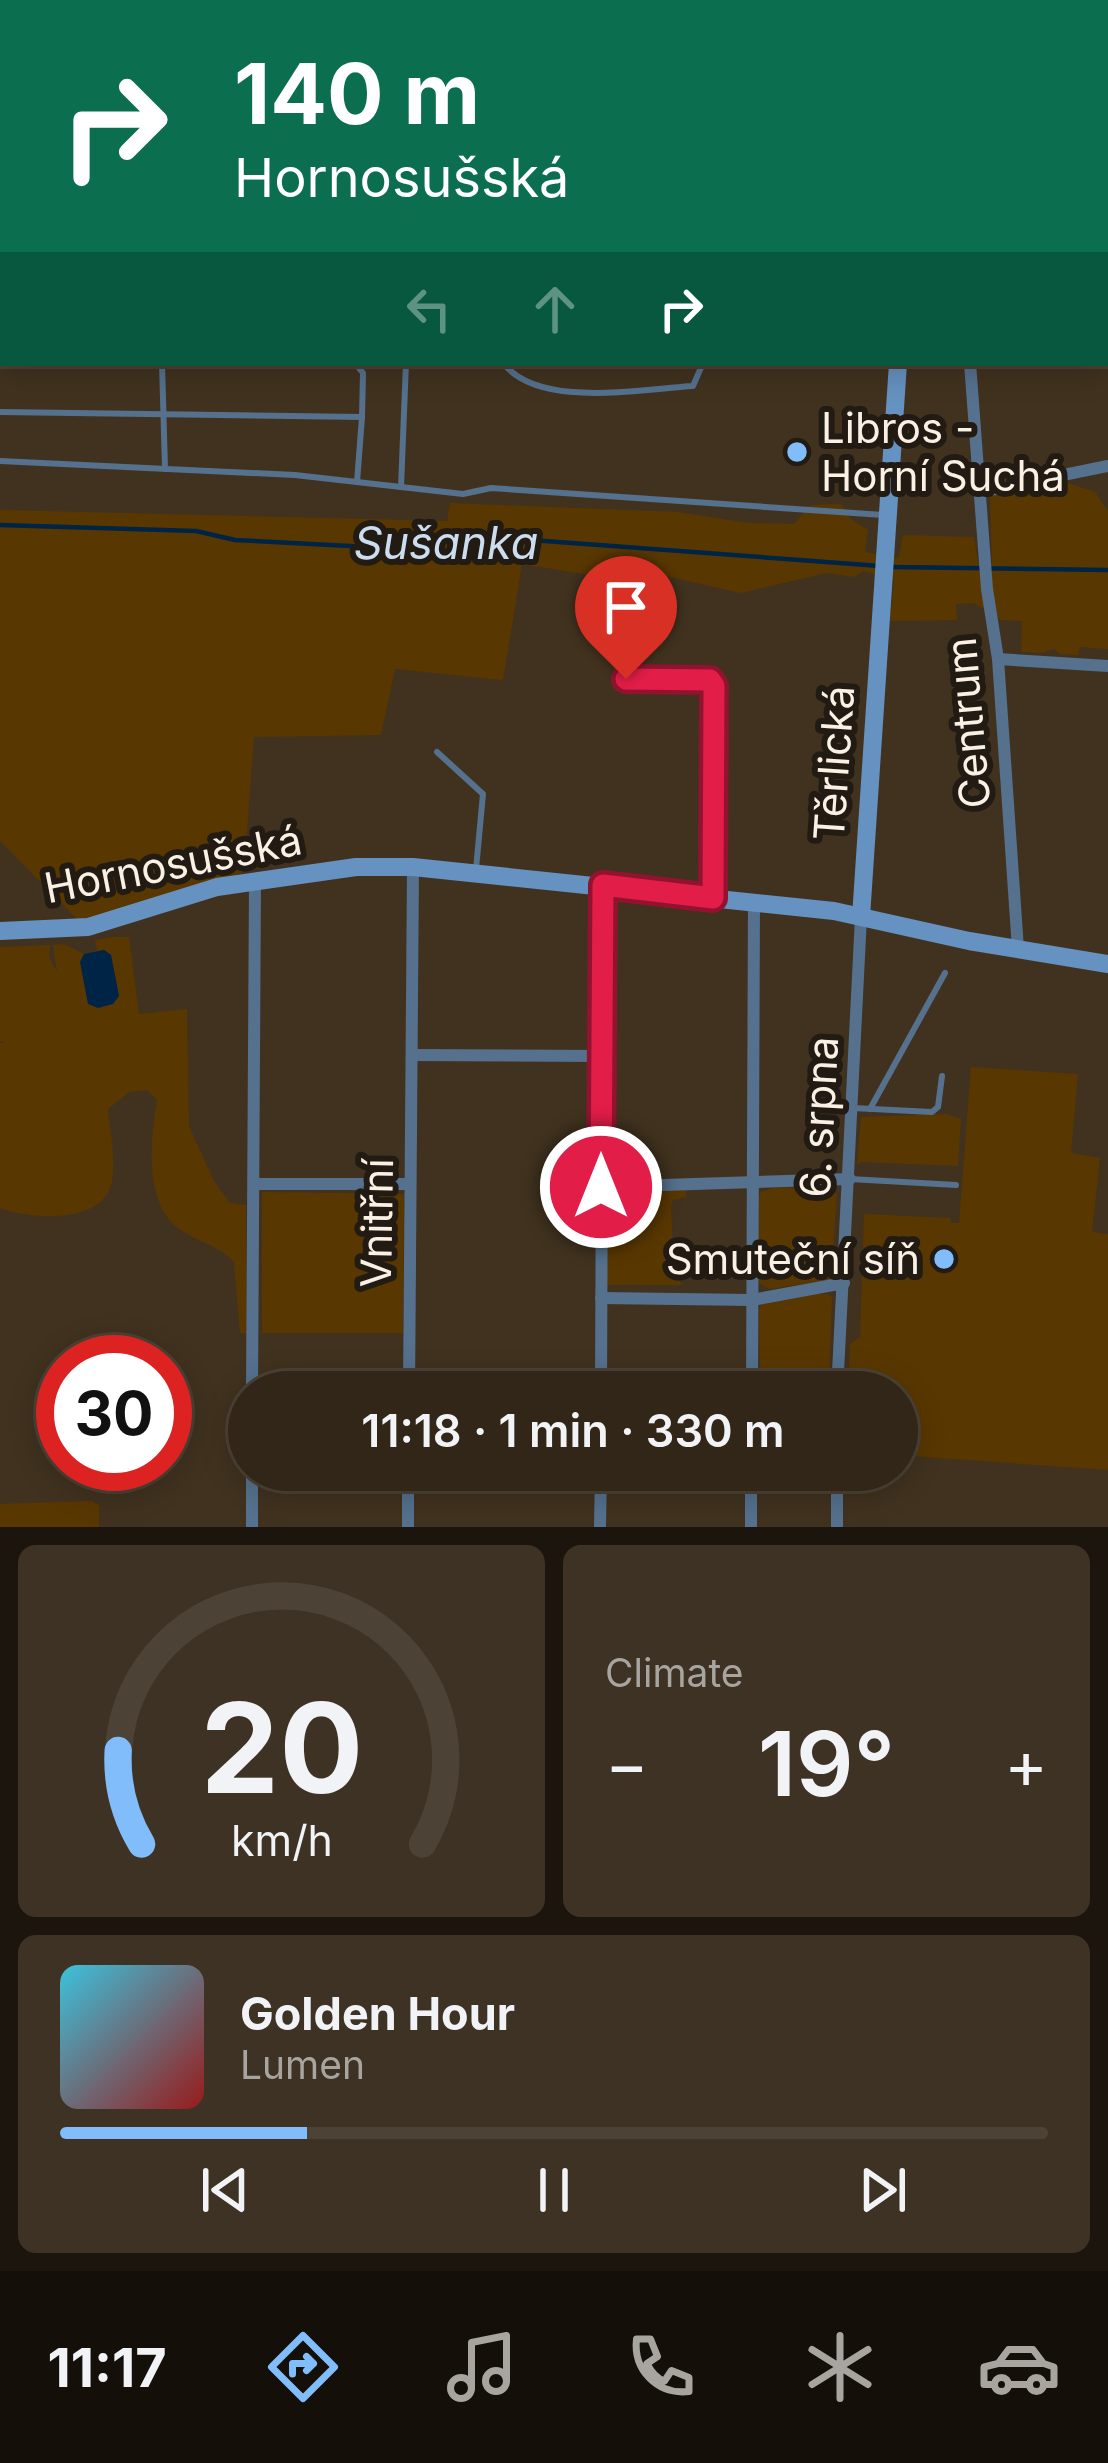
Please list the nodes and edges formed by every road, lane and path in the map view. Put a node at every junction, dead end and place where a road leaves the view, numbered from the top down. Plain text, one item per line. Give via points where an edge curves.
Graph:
1 (162, 366) edge
2 (357, 366) edge
3 (406, 366) edge
4 (505, 366) edge
5 (702, 366) edge
6 (898, 366) edge
7 (970, 366) edge
8 (0, 412) edge
9 (164, 415) junction
10 (362, 417) junction
11 (0, 461) edge
12 (1108, 466) edge
13 (165, 469) junction
14 (357, 482) junction
15 (401, 487) junction
16 (980, 492) junction
17 (886, 515) junction
18 (998, 658) junction
19 (1108, 666) edge
20 (626, 679) dead end
21 (437, 752) dead end
22 (413, 866) junction
23 (476, 873) junction
24 (256, 881) junction
25 (603, 885) junction
26 (713, 898) junction
27 (754, 902) junction
28 (861, 916) junction
29 (0, 931) edge
30 (1018, 949) junction
31 (1108, 964) edge
32 (945, 973) dead end
33 (412, 1054) junction
34 (602, 1056) junction
35 (942, 1076) dead end
36 (853, 1108) junction
37 (871, 1109) junction
38 (850, 1179) junction
39 (254, 1184) junction
40 (410, 1184) junction
41 (753, 1184) junction
42 (956, 1185) dead end
43 (601, 1187) junction
44 (844, 1283) junction
45 (601, 1298) junction
46 (752, 1300) junction
47 (253, 1371) edge
48 (409, 1371) edge
49 (601, 1371) edge
50 (752, 1371) edge
51 (838, 1371) edge
52 (252, 1491) edge
53 (409, 1491) edge
54 (601, 1491) edge
55 (751, 1491) edge
56 (837, 1491) edge
57 (252, 1527) edge
58 (408, 1527) edge
59 (601, 1527) edge
60 (751, 1527) edge
61 (837, 1527) edge

1 - 9 lane
2 - 10 lane
3 - 15 lane
4 - 5 lane via 552,392 693,386
6 - 17 street, Těrlická
7 - 16 street, Centrum
8 - 9 lane
9 - 10 lane
9 - 13 lane
10 - 14 lane
11 - 13 lane
12 - 16 street
13 - 14 lane
14 - 15 lane
15 - 17 lane
16 - 18 street, Centrum
17 - 28 street, Těrlická
18 - 19 street
18 - 30 street, Centrum
20 - 26 lane via 714,686
21 - 23 lane via 482,794
22 - 23 street, Hornosušská
22 - 24 street, Hornosušská
22 - 33 street, Vnitřní
23 - 25 street, Hornosušská
24 - 29 street, Hornosušská via 88,927
24 - 39 street
25 - 26 street, Hornosušská
25 - 34 street
26 - 27 street, Hornosušská
27 - 28 street, Hornosušská
27 - 41 street
28 - 30 street
28 - 36 street, 6. srpna
30 - 31 street
32 - 37 lane
33 - 34 street
33 - 40 street, Vnitřní
34 - 43 street
35 - 37 lane via 932,1112
36 - 37 lane
36 - 38 street, 6. srpna
38 - 41 street
38 - 42 lane
38 - 44 street, 6. srpna
39 - 40 street
39 - 47 street
40 - 48 street, Vnitřní
41 - 43 street
41 - 46 street
43 - 45 street
44 - 46 street
44 - 51 street, 6. srpna
45 - 46 street
45 - 49 street
46 - 50 street
52 - 57 street
53 - 58 street
54 - 59 street
55 - 60 street
56 - 61 street

